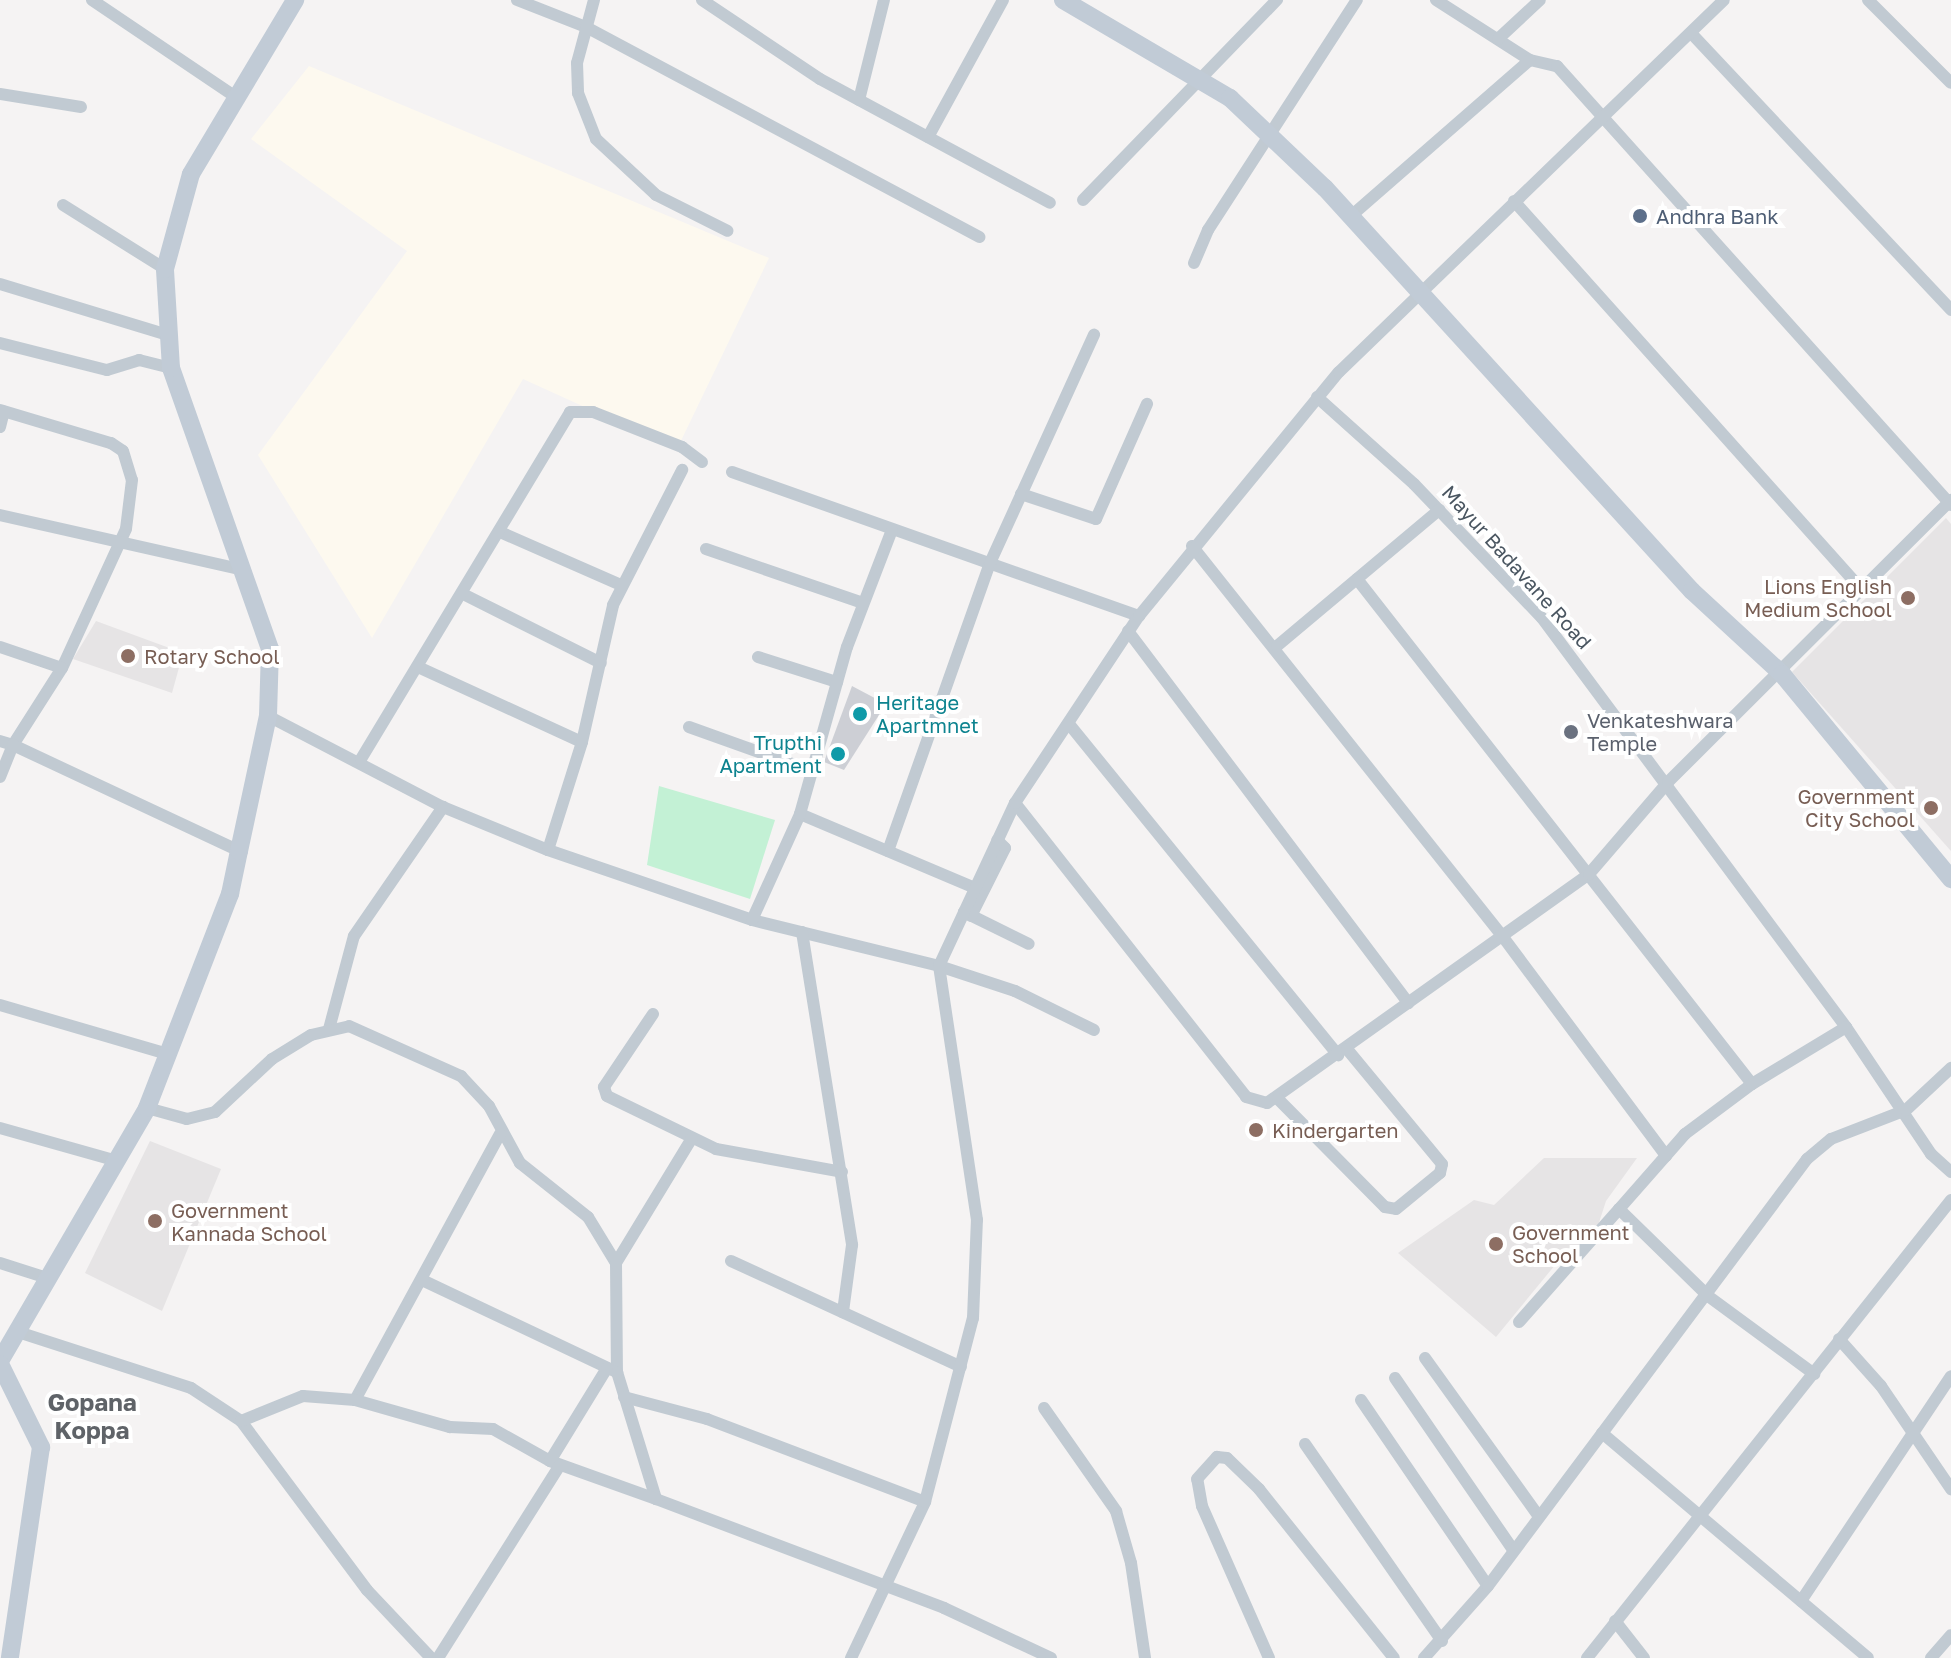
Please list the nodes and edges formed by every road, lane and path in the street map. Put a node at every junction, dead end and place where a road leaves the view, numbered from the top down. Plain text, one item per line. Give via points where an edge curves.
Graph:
1 (295, 0) edge
2 (517, 0) edge
3 (594, 0) edge
4 (702, 0) edge
5 (884, 0) edge
6 (1003, 0) edge
7 (1063, 0) edge
8 (1357, 0) edge
9 (1436, 0) edge
10 (1540, 0) edge
11 (1724, 0) edge
12 (1868, 0) edge
13 (96, 1) edge
14 (1269, 2) edge
15 (586, 27) junction
16 (1691, 33) junction
17 (1498, 39) junction
18 (1530, 60) junction
19 (1950, 80) edge
20 (1201, 81) junction
21 (0, 94) edge
22 (239, 99) junction
23 (859, 100) junction
24 (81, 107) dead end
25 (1605, 115) junction
26 (1270, 135) junction
27 (928, 137) junction
28 (1083, 200) dead end
29 (1514, 201) junction
30 (1050, 203) dead end
31 (63, 205) dead end
32 (1351, 216) junction
33 (728, 231) dead end
34 (979, 237) dead end
35 (1194, 263) dead end
36 (165, 269) junction
37 (0, 284) edge
38 (1424, 295) junction
39 (1951, 310) edge
40 (165, 334) junction
41 (1094, 335) dead end
42 (0, 343) edge
43 (171, 368) junction
44 (1317, 397) junction
45 (1147, 404) dead end
46 (2, 411) edge
47 (0, 427) edge
48 (702, 462) dead end
49 (682, 470) dead end
50 (732, 472) dead end
51 (1021, 494) junction
52 (1950, 502) edge
53 (1439, 510) junction
54 (0, 515) edge
55 (892, 530) junction
56 (500, 532) junction
57 (120, 543) junction
58 (1192, 546) junction
59 (706, 549) dead end
60 (990, 563) junction
61 (240, 569) junction
62 (1357, 579) junction
63 (621, 585) junction
64 (1862, 590) junction
65 (463, 594) junction
66 (863, 603) junction
67 (1139, 616) junction
68 (1128, 631) junction
69 (1277, 646) junction
70 (0, 647) edge
71 (758, 657) dead end
72 (601, 663) junction
73 (418, 667) junction
74 (62, 668) junction
75 (1782, 674) junction
76 (837, 682) junction
77 (268, 716) junction
78 (1069, 724) junction
79 (689, 727) dead end
80 (0, 741) edge
81 (582, 742) junction
82 (13, 745) junction
83 (361, 759) junction
84 (812, 771) junction
85 (0, 777) edge
86 (1668, 782) junction
87 (1015, 803) junction
88 (443, 807) junction
89 (800, 814) junction
90 (997, 840) junction
91 (548, 850) junction
92 (239, 851) junction
93 (888, 851) junction
94 (1589, 874) junction
95 (1951, 879) edge
96 (975, 888) junction
97 (967, 914) junction
98 (752, 920) junction
99 (802, 932) junction
100 (1503, 937) junction
101 (1029, 944) dead end
102 (939, 966) junction
103 (1408, 1003) junction
104 (0, 1005) edge
105 (653, 1014) dead end
106 (1846, 1027) junction
107 (329, 1029) junction
108 (1094, 1030) dead end
109 (1342, 1052) junction
110 (168, 1054) junction
111 (1951, 1068) edge
112 (1752, 1084) junction
113 (1278, 1099) junction
114 (147, 1108) junction
115 (1906, 1110) junction
116 (0, 1128) edge
117 (500, 1134) junction
118 (692, 1138) junction
119 (1666, 1156) junction
120 (114, 1160) junction
121 (842, 1172) junction
122 (1951, 1172) edge
123 (1951, 1200) edge
124 (1619, 1209) junction
125 (731, 1261) dead end
126 (0, 1263) edge
127 (616, 1263) junction
128 (47, 1278) junction
129 (422, 1280) junction
130 (1708, 1296) junction
131 (843, 1312) junction
132 (1519, 1322) dead end
133 (18, 1332) junction
134 (1839, 1339) junction
135 (1425, 1358) dead end
136 (0, 1362) edge
137 (961, 1367) junction
138 (612, 1370) junction
139 (1814, 1374) junction
140 (1951, 1376) edge
141 (1395, 1378) dead end
142 (624, 1397) junction
143 (355, 1400) junction
144 (1361, 1400) dead end
145 (1044, 1408) dead end
146 (241, 1421) junction
147 (1602, 1433) junction
148 (1911, 1433) junction
149 (1305, 1444) dead end
150 (555, 1463) junction
151 (1951, 1489) edge
152 (656, 1499) junction
153 (925, 1502) junction
154 (1538, 1515) junction
155 (1697, 1519) junction
156 (1513, 1550) junction
157 (882, 1584) junction
158 (1488, 1586) junction
159 (1801, 1601) junction
160 (1615, 1621) junction
161 (1951, 1635) edge
162 (1442, 1641) junction
163 (415, 1654) edge
164 (10, 1658) edge
165 (431, 1658) edge
166 (438, 1658) edge
167 (851, 1658) edge
168 (1051, 1658) edge
169 (1145, 1658) edge
170 (1269, 1658) edge
171 (1394, 1658) edge
172 (1424, 1658) edge
173 (1587, 1658) edge
174 (1644, 1658) edge
175 (1868, 1658) edge
176 (1931, 1658) edge

1 - 22 street
2 - 15 street
3 - 15 street
4 - 23 street
5 - 23 street
6 - 27 street
7 - 20 street
8 - 26 street
9 - 17 street
10 - 17 street
11 - 16 street
12 - 19 street
13 - 22 street
14 - 20 street
15 - 33 street via 577,63 586,121 610,155 656,195
15 - 34 street
16 - 25 street
16 - 39 street
17 - 18 street
18 - 25 street via 1557,66
18 - 32 street
20 - 26 street
20 - 28 street
21 - 24 street
22 - 36 street via 184,190
23 - 27 street
25 - 29 street
25 - 52 street
26 - 32 street
26 - 35 street via 1208,230
27 - 30 street
29 - 38 street
29 - 64 street
31 - 36 street
32 - 38 street
36 - 40 street
37 - 40 street
38 - 44 street
38 - 75 street via 1692,591
40 - 43 street
41 - 51 street
42 - 43 street via 107,370 139,360
43 - 61 street
44 - 53 street, Mayur Badavane Road
44 - 58 street
45 - 51 street via 1096,519
46 - 47 street
46 - 57 street via 123,451 132,480
48 - 56 street via 682,447 575,409
49 - 63 street
50 - 55 street
51 - 60 street
52 - 64 street
53 - 62 street
53 - 86 street, Mayur Badavane Road via 1542,618
54 - 57 street
55 - 60 street
55 - 66 street
56 - 63 street
56 - 65 street
57 - 61 street
57 - 74 street
58 - 67 street
58 - 69 street
59 - 66 street
60 - 67 street
60 - 93 street
61 - 77 street via 270,649
62 - 69 street
62 - 94 street
63 - 72 street
64 - 75 street
65 - 72 street
65 - 73 street
66 - 76 street
67 - 68 street
68 - 78 street
68 - 103 street
69 - 100 street
70 - 74 street
71 - 76 street
72 - 81 street
73 - 81 street
73 - 83 street
74 - 82 street
75 - 86 street
75 - 95 street
76 - 84 street
77 - 83 street
77 - 92 street
78 - 87 street
78 - 109 street
79 - 84 street
80 - 82 street
81 - 91 street
82 - 85 street
82 - 92 street
83 - 88 street
84 - 89 street
86 - 94 street
86 - 106 street, Mayur Badavane Road
87 - 90 street
87 - 113 street via 1246,1097 1256,1104
88 - 91 street
88 - 107 street via 354,936
89 - 93 street
89 - 98 street
90 - 96 street
90 - 97 street via 1005,848
91 - 98 street
92 - 110 street via 230,894
93 - 96 street
94 - 100 street
94 - 112 street
96 - 97 street
97 - 101 street
97 - 102 street
98 - 99 street
99 - 102 street
99 - 121 street
100 - 103 street
100 - 119 street
102 - 108 street via 1015,991
102 - 137 street via 977,1220 977,1293
103 - 109 street
104 - 110 street
105 - 118 street via 604,1092
106 - 112 street
106 - 115 street, Mayur Badavane Road
107 - 114 street via 272,1059 215,1112 187,1119
107 - 117 street via 349,1026 461,1076 489,1106
109 - 113 street
109 - 113 street via 1442,1164 1440,1173 1396,1209 1385,1207
110 - 114 street
111 - 115 street
112 - 119 street via 1685,1134
114 - 120 street
115 - 122 street, Mayur Badavane Road via 1931,1154
115 - 130 street via 1831,1139 1807,1159
116 - 120 street
117 - 127 street via 533,1177 588,1217
117 - 129 street
118 - 121 street
118 - 127 street
119 - 124 street
120 - 128 street
121 - 131 street via 853,1265
123 - 134 street
124 - 130 street
124 - 132 street
125 - 131 street
126 - 128 street
127 - 138 street
128 - 133 street
129 - 138 street
129 - 143 street
130 - 139 street
130 - 147 street
131 - 137 street
133 - 136 street
133 - 146 street via 191,1388
134 - 139 street
134 - 148 street via 1881,1386
135 - 154 street
136 - 164 street via 41,1447
137 - 153 street
138 - 142 street
138 - 150 street
139 - 155 street
140 - 148 street
141 - 156 street
142 - 152 street
142 - 153 street via 707,1419
143 - 146 street via 303,1396
143 - 150 street via 450,1427 493,1429
144 - 158 street
145 - 169 street via 1116,1511 1131,1563
146 - 163 street
147 - 154 street
147 - 155 street
148 - 151 street
148 - 159 street
149 - 162 street
150 - 152 street
150 - 166 street
152 - 157 street
153 - 157 street
154 - 156 street
155 - 159 street
155 - 160 street
156 - 158 street
157 - 167 street
157 - 168 street
158 - 162 street
159 - 175 street
160 - 173 street
160 - 174 street
161 - 176 street
162 - 172 street
163 - 165 street
170 - 171 street via 1202,1506 1197,1479 1217,1457 1227,1458 1259,1489

